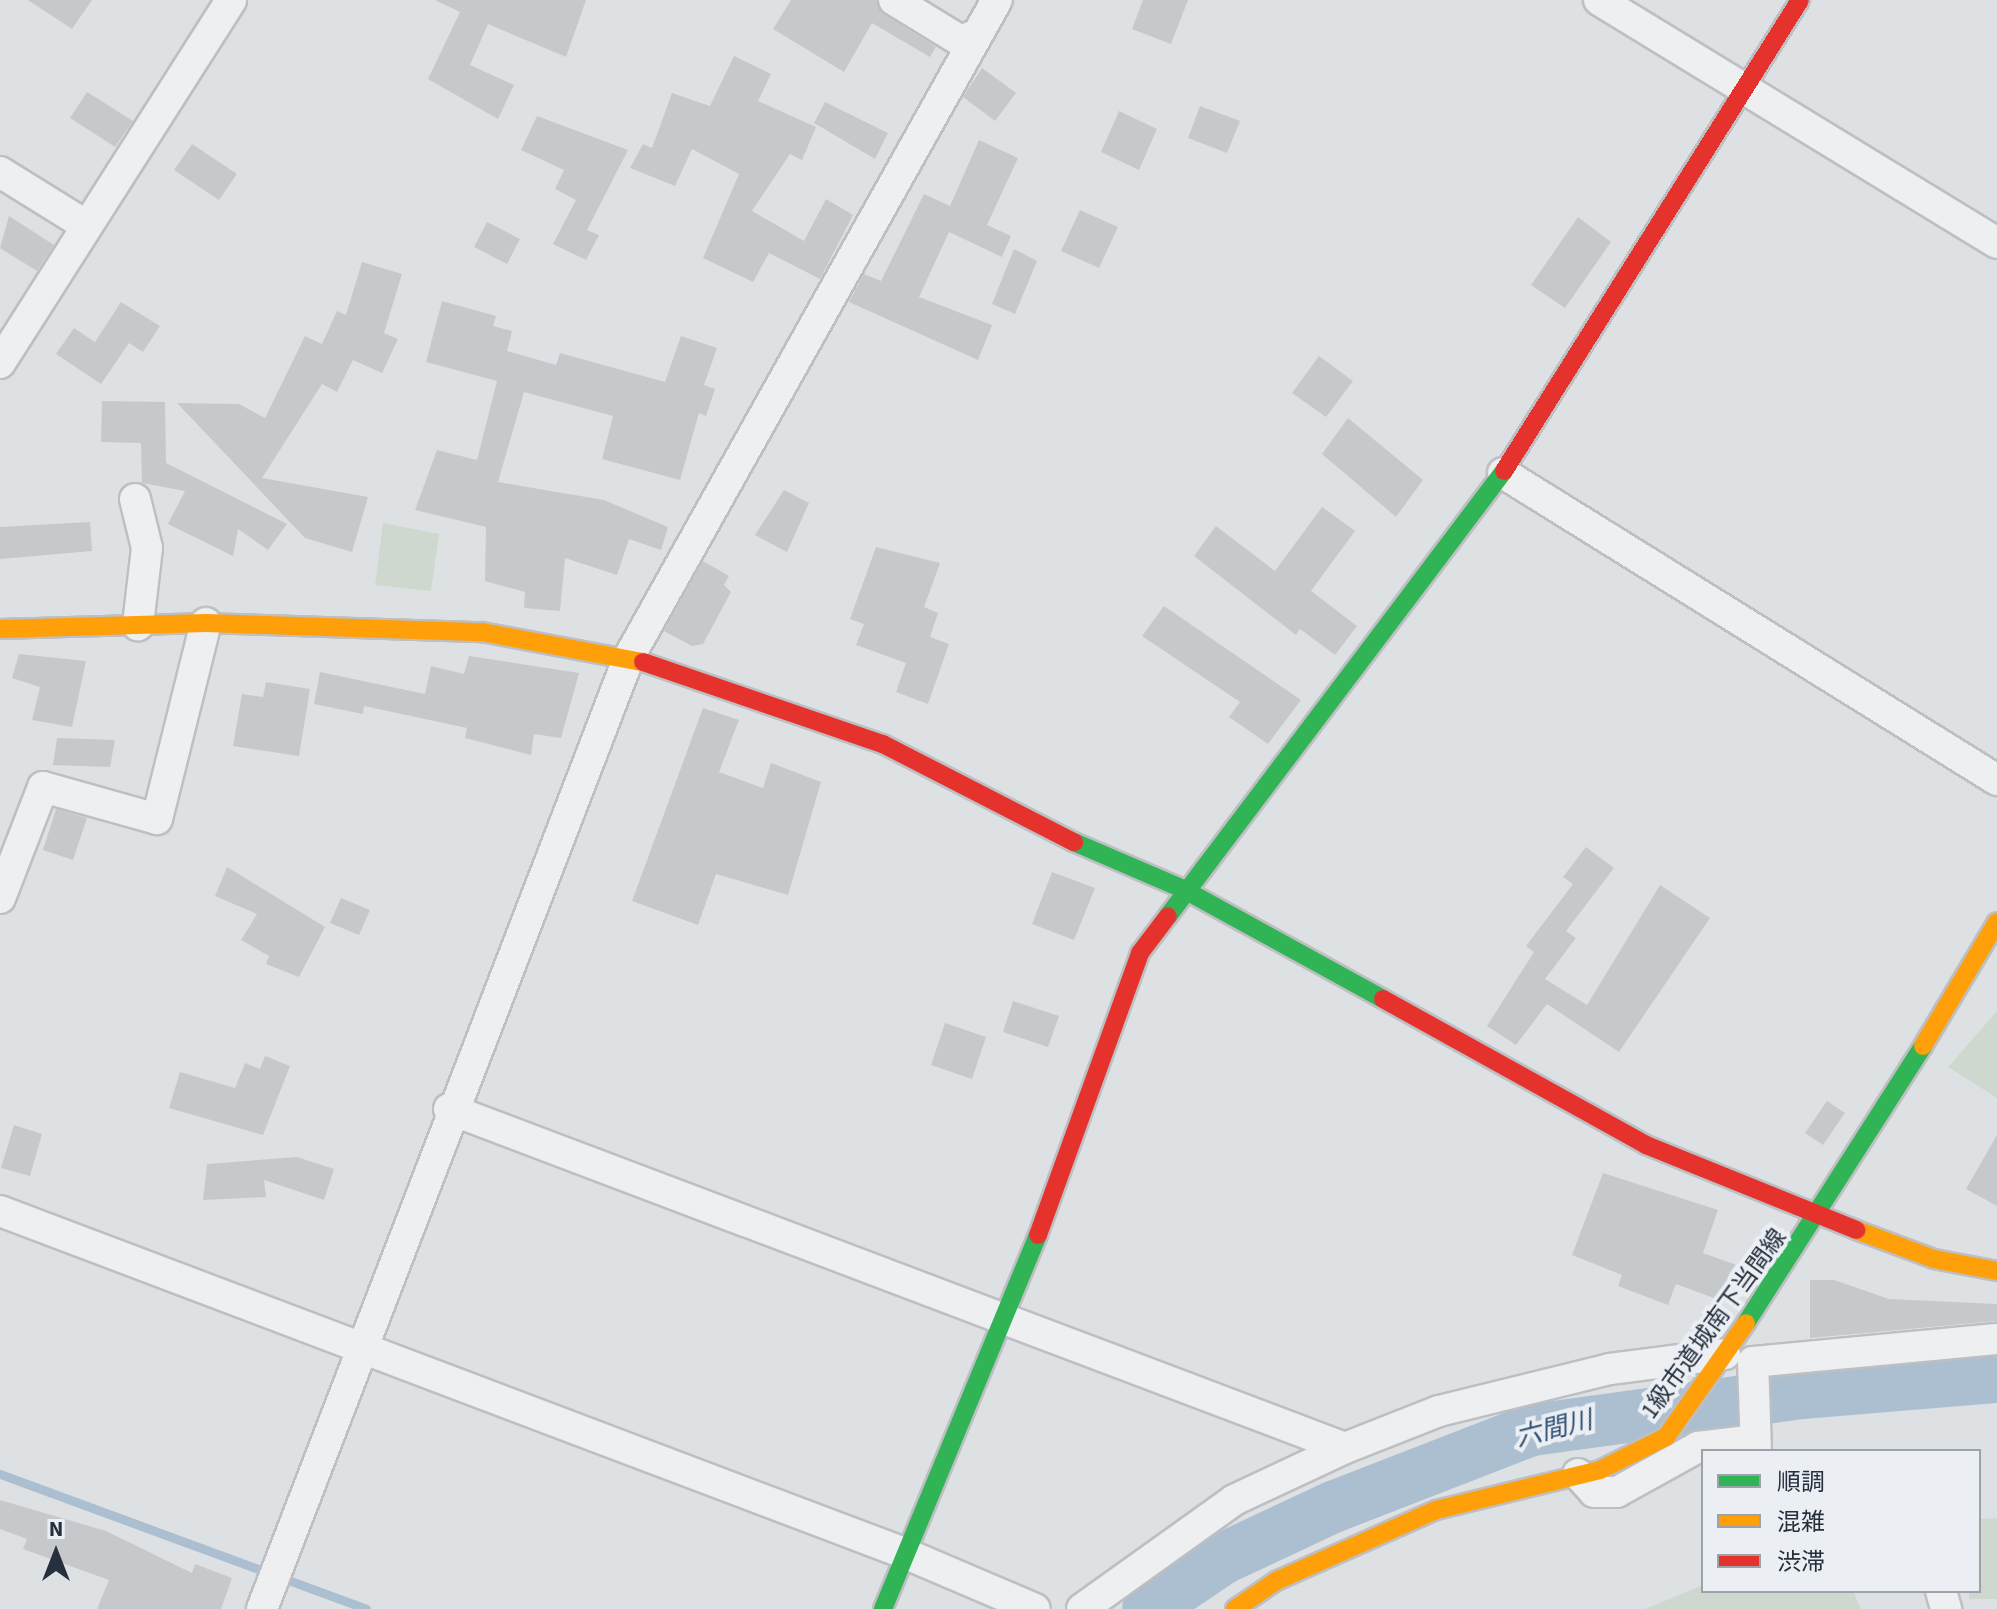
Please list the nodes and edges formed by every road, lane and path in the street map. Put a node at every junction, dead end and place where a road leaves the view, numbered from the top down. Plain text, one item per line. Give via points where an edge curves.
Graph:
1 (231, 0) edge
2 (894, 0) edge
3 (997, 0) edge
4 (1599, 0) edge
5 (1800, 0) edge
6 (973, 36) junction
7 (1743, 93) junction
8 (0, 172) edge
9 (84, 224) junction
10 (1997, 243) edge
11 (0, 363) edge
12 (1503, 473) junction
13 (135, 499) dead end
14 (206, 623) junction
15 (138, 625) junction
16 (0, 629) edge
17 (629, 657) junction
18 (1997, 780) edge
19 (1183, 889) junction
20 (0, 898) edge
21 (1997, 922) edge
22 (449, 1109) junction
23 (0, 1211) edge
24 (1822, 1214) junction
25 (1997, 1271) edge
26 (1006, 1325) junction
27 (1997, 1339) edge
28 (357, 1347) junction
29 (1720, 1361) junction
30 (1754, 1436) edge
31 (1345, 1448) junction
32 (1578, 1474) junction
33 (904, 1553) junction
34 (262, 1609) edge
35 (883, 1609) edge
36 (1035, 1609) edge
37 (1082, 1609) edge
38 (1235, 1609) edge

1 - 9 street
2 - 6 street via 961,41
3 - 6 street
4 - 7 street
5 - 7 street
6 - 17 street
7 - 10 street
7 - 12 street
8 - 9 street
9 - 11 street
12 - 18 street
12 - 19 street
13 - 15 street via 147,548
14 - 15 street
14 - 17 street via 482,632
14 - 20 street via 157,819 43,787
15 - 16 street
17 - 19 street via 883,744 1026,821
17 - 22 street
19 - 24 street via 1646,1145
19 - 26 street via 1140,953
21 - 24 street, 1級市道城南下当間線
22 - 26 street
22 - 28 street
23 - 28 street
24 - 25 street via 1934,1259
24 - 29 street, 1級市道城南下当間線
26 - 31 street
26 - 33 street
27 - 30 street via 1753,1362 1749,1382
28 - 33 street
28 - 34 street
29 - 31 street via 1610,1369 1439,1411
29 - 32 street, 1級市道城南下当間線 via 1666,1437 1633,1457
30 - 32 street via 1698,1447 1617,1492 1594,1492
31 - 37 street via 1234,1500
32 - 38 street, 1級市道城南下当間線 via 1436,1510 1276,1581
33 - 35 street
33 - 36 street

